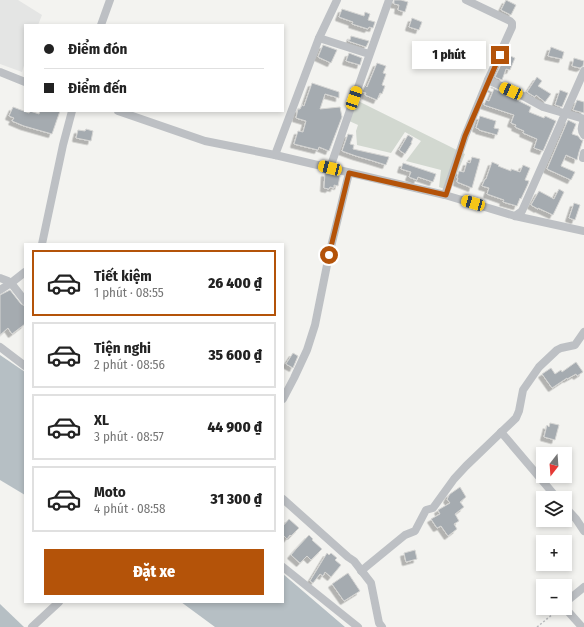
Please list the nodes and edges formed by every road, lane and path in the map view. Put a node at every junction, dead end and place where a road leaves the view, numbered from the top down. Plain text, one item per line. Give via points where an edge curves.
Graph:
1 (110, 0) edge
2 (337, 0) edge
3 (388, 0) edge
4 (466, 0) edge
5 (101, 24) edge
6 (319, 38) junction
7 (369, 54) junction
8 (0, 72) edge
9 (584, 72) edge
10 (488, 80) junction
11 (24, 82) edge
12 (72, 112) edge
13 (121, 112) edge
14 (565, 113) junction
15 (584, 119) edge
16 (584, 135) edge
17 (274, 155) junction
18 (330, 168) junction
19 (349, 173) junction
20 (446, 195) junction
21 (515, 216) junction
22 (584, 232) edge
23 (42, 243) edge
24 (24, 273) edge
25 (0, 278) edge
26 (11, 283) junction
27 (0, 290) edge
28 (24, 300) edge
29 (584, 332) edge
30 (0, 347) edge
31 (24, 365) edge
32 (284, 397) edge
33 (501, 432) junction
34 (551, 491) edge
35 (284, 500) edge
36 (572, 515) edge
37 (584, 531) edge
38 (284, 567) edge
39 (361, 571) junction
40 (584, 587) edge
41 (572, 597) edge
42 (58, 603) edge
43 (552, 615) edge
44 (571, 615) edge
45 (32, 627) edge
46 (358, 627) edge
47 (382, 627) edge
48 (537, 627) edge
49 (582, 627) edge

1 - 5 street
2 - 6 street
3 - 7 street
4 - 10 street via 510,21 512,25
6 - 7 street
6 - 17 street
7 - 18 street
8 - 11 street
9 - 14 street
10 - 14 street via 543,107
10 - 20 street via 465,136
12 - 23 street
13 - 17 street via 205,141
14 - 15 street
14 - 21 street via 522,211
15 - 16 street
17 - 18 street
18 - 19 street
19 - 20 street
19 - 32 street via 307,350
20 - 21 street
21 - 22 street
24 - 26 street
25 - 26 street
26 - 27 street
26 - 28 street
29 - 33 street via 575,345 560,348 539,367 523,390 518,415
30 - 31 street
33 - 34 street
33 - 39 street via 454,479 433,508 426,510 415,531 405,535
35 - 39 street via 354,561
36 - 37 street
38 - 46 street
39 - 47 street via 371,583
40 - 41 street
42 - 45 street
43 - 48 path
44 - 49 street

